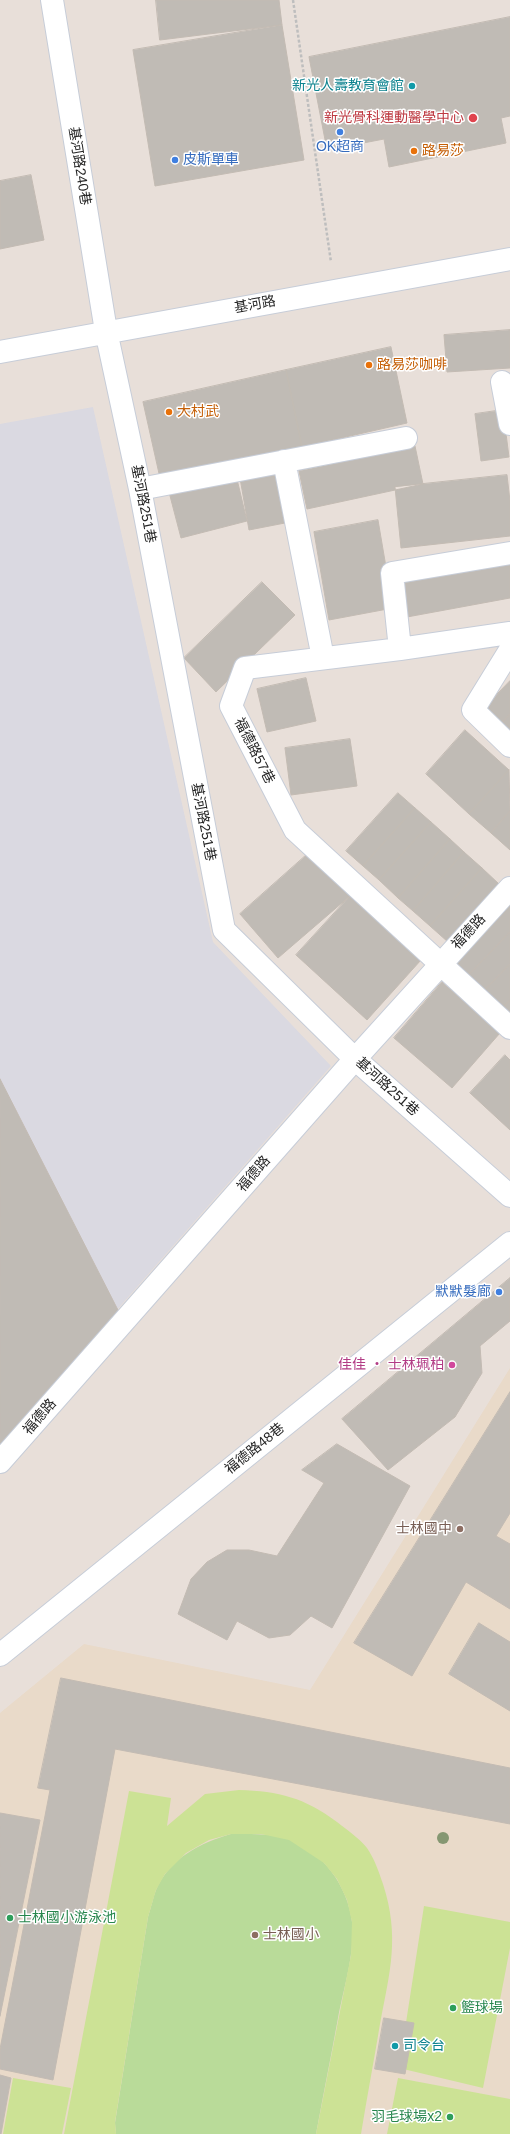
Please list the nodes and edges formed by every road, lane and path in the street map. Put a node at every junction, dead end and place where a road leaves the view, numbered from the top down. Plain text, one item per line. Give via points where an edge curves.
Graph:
1 (52, 0) edge
2 (293, 0) edge
3 (510, 259) edge
4 (335, 290) junction
5 (106, 331) junction
6 (0, 352) edge
7 (502, 382) dead end
8 (510, 424) edge
9 (406, 438) dead end
10 (284, 462) junction
11 (140, 489) junction
12 (510, 553) edge
13 (510, 633) edge
14 (400, 649) junction
15 (510, 650) edge
16 (323, 658) junction
17 (510, 746) edge
18 (510, 888) edge
19 (439, 965) junction
20 (510, 1028) edge
21 (355, 1059) junction
22 (510, 1196) edge
23 (510, 1243) edge
24 (0, 1462) edge
25 (0, 1655) edge

1 - 5 street, 基河路240巷
2 - 4 path
3 - 4 street, 基河路
4 - 5 street, 基河路
5 - 6 street, 基河路
5 - 11 street, 基河路251巷
7 - 8 street
9 - 10 street
10 - 11 street
10 - 16 street
11 - 21 street, 基河路251巷 via 224,930
12 - 14 street via 392,573
13 - 14 street, 福德路57巷
14 - 16 street, 福德路57巷
15 - 17 street via 473,710
16 - 19 street, 福德路57巷 via 245,668 231,706 295,830
18 - 19 street, 福德路
19 - 20 street
19 - 21 street, 福德路
21 - 22 street, 基河路251巷
21 - 24 street, 福德路
23 - 25 street, 福德路48巷

